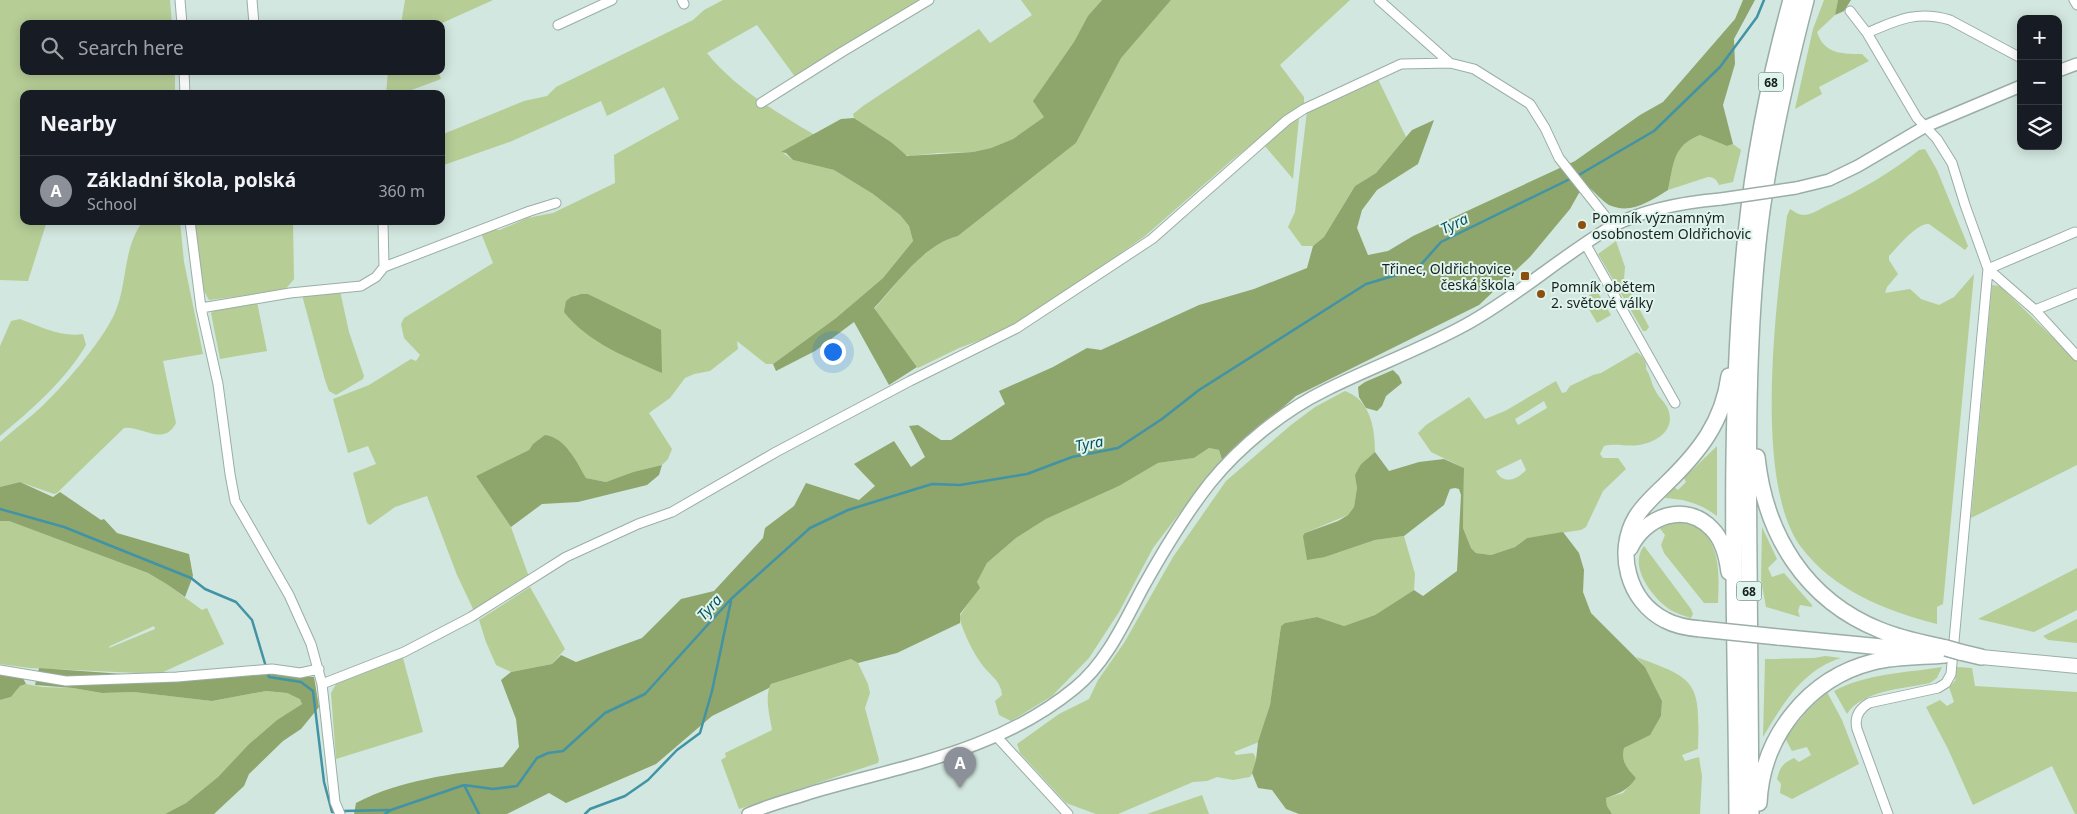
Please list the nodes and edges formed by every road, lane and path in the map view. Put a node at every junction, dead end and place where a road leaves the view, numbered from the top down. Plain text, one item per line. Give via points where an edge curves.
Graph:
1 (180, 0) edge
2 (252, 0) edge
3 (612, 0) edge
4 (929, 0) edge
5 (1379, 0) edge
6 (1791, 0) edge
7 (1806, 0) edge
8 (2074, 0) edge
9 (2077, 5) edge
10 (1850, 11) dead end
11 (182, 20) edge
12 (254, 20) edge
13 (558, 25) dead end
14 (1867, 33) junction
15 (2017, 56) edge
16 (1450, 63) junction
17 (2077, 64) edge
18 (2062, 70) edge
19 (184, 75) edge
20 (2017, 88) edge
21 (185, 90) edge
22 (761, 103) dead end
23 (1926, 126) junction
24 (556, 203) dead end
25 (191, 225) edge
26 (383, 225) edge
27 (1613, 226) junction
28 (2075, 232) dead end
29 (1586, 245) junction
30 (384, 267) junction
31 (1988, 269) junction
32 (2077, 293) edge
33 (1740, 301) junction
34 (201, 308) junction
35 (2035, 310) junction
36 (2077, 356) edge
37 (1750, 368) junction
38 (1676, 403) dead end
39 (1626, 563) junction
40 (1736, 625) junction
41 (1951, 652) junction
42 (1981, 657) joint
43 (2077, 666) edge
44 (319, 669) junction
45 (0, 670) edge
46 (322, 684) junction
47 (997, 737) junction
48 (340, 814) edge
49 (748, 814) edge
50 (1068, 814) edge
51 (1737, 814) edge
52 (1751, 814) edge
53 (1758, 814) edge
54 (1888, 814) edge

1 - 11 street
2 - 12 street
3 - 13 street
4 - 22 street
5 - 16 street
6 - 33 highway, 68 via 1769,89 1756,164
7 - 37 highway, 68 via 1781,101 1766,184 1753,300
8 - 9 street
10 - 14 street
14 - 15 street via 1906,17 1938,16
14 - 23 street via 1917,118
16 - 27 street via 1474,69 1530,104 1559,158
16 - 46 street via 1401,64 1304,108 1152,239 1017,328 776,452 672,512 566,557 471,617 404,652
17 - 18 street
19 - 21 street
20 - 23 street
23 - 27 street, bridge via 1829,180 1673,206
23 - 31 street via 1952,163
24 - 30 street
25 - 34 street
26 - 30 street
27 - 29 street
28 - 31 street
29 - 38 street
29 - 47 street via 1466,325 1324,391 1298,405 1261,433 1210,482 1179,527 1093,670 1061,699
30 - 34 street via 376,277 361,286 290,293
31 - 35 street
31 - 54 street via 1951,674 1938,688 1870,703 1856,718 1857,729
32 - 35 street
33 - 39 highway via 1731,331 1728,384 1719,417 1697,452 1636,517 1629,534
33 - 40 highway, 68 via 1736,371
34 - 44 street via 218,384 235,500 289,595 312,644
35 - 36 street
37 - 41 highway via 1756,400 1756,437 1763,497 1774,528 1792,559 1816,589 1856,619 1893,635
37 - 52 highway, 68
39 - 40 highway via 1633,542 1652,521 1673,514 1701,520 1716,534 1724,549
39 - 41 highway, bridge via 1634,589 1651,610 1671,623 1778,637
40 - 51 highway, 68
41 - 42 highway
41 - 53 highway via 1871,663 1836,676 1814,692 1790,716 1771,749 1760,786
42 - 43 main road
44 - 45 street via 300,673 272,669 66,681
44 - 46 street
46 - 48 street via 335,802
47 - 49 street
47 - 50 street

